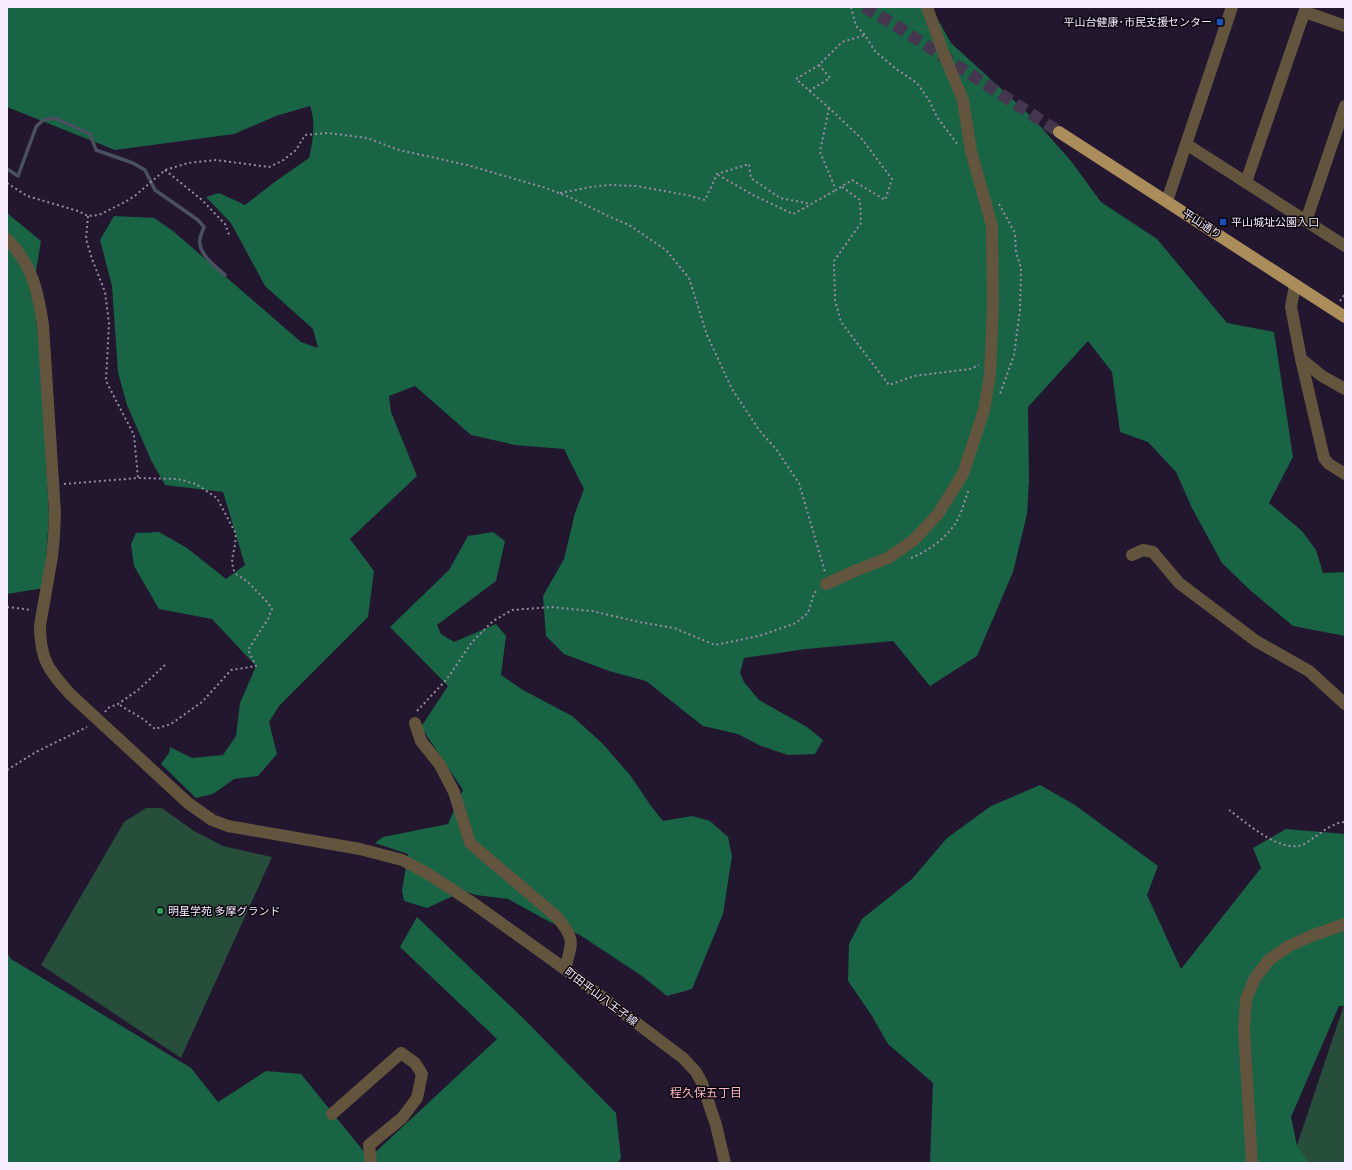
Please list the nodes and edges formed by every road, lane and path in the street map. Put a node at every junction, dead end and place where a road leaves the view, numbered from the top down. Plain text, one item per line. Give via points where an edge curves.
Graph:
1 (851, 7) edge
2 (927, 7) edge
3 (1232, 7) edge
4 (1305, 9) edge
5 (1345, 26) edge
6 (865, 35) junction
7 (819, 65) junction
8 (809, 91) junction
9 (1345, 106) edge
10 (829, 108) junction
11 (1059, 132) tunnel mouth
12 (1186, 144) junction
13 (959, 146) dead end
14 (165, 170) junction
15 (717, 174) junction
16 (1246, 182) junction
17 (7, 184) edge
18 (842, 187) junction
19 (836, 190) junction
20 (558, 193) junction
21 (1167, 201) junction
22 (998, 203) dead end
23 (811, 204) junction
24 (88, 216) junction
25 (1306, 221) junction
26 (230, 237) dead end
27 (7, 239) edge
28 (1345, 246) edge
29 (1295, 284) junction
30 (1345, 317) edge
31 (991, 358) junction
32 (1301, 359) junction
33 (1345, 389) edge
34 (999, 398) dead end
35 (1345, 474) edge
36 (138, 478) junction
37 (53, 485) junction
38 (969, 489) dead end
39 (1132, 555) dead end
40 (908, 559) dead end
41 (826, 584) junction
42 (7, 607) edge
43 (42, 611) junction
44 (165, 665) dead end
45 (118, 704) junction
46 (1345, 704) edge
47 (99, 721) junction
48 (415, 723) joint
49 (7, 770) edge
50 (1229, 810) dead end
51 (1345, 822) edge
52 (1345, 924) edge
53 (565, 969) junction
54 (332, 1114) dead end
55 (371, 1163) edge
56 (725, 1163) edge
57 (1252, 1163) edge

1 - 6 path via 856,26
2 - 31 street via 963,100 971,150 992,226
3 - 12 street
4 - 5 street
4 - 16 street
6 - 7 path via 842,42
6 - 13 path via 875,51 917,83 937,117
7 - 8 path via 830,78
7 - 8 path via 796,80
8 - 10 path
9 - 25 street
10 - 18 path via 862,139 892,178 885,200 852,180
10 - 19 path via 820,152
11 - 21 main road, 平山通り
12 - 16 street
12 - 21 street
14 - 20 path via 188,163 216,160 269,167 296,150 305,135 328,133 367,138 399,150 467,166
14 - 24 path via 125,202 99,215
14 - 26 path via 202,200 225,224
15 - 20 path via 705,200 636,186 609,185
15 - 23 path via 793,214
15 - 23 path via 749,164 751,178 780,198
16 - 25 street
17 - 24 path via 26,196
18 - 19 path
18 - 31 path via 860,200 861,223 834,261 835,300 841,322 889,385 914,376 970,369
19 - 23 path
20 - 41 path via 629,225 666,250 689,278 707,335 732,389 799,483 826,574
21 - 29 main road, 平山通り
22 - 34 path via 1015,233 1016,252 1021,268 1020,310 1014,355
24 - 36 path via 86,239 106,292 106,381 134,435
25 - 28 street
27 - 37 street, 町田平山八王子線 via 27,265 39,296
29 - 30 main road, 平山通り
29 - 32 street via 1291,307
31 - 41 street via 984,410 972,450 963,474 938,514 914,540 888,558
32 - 33 street via 1322,376
32 - 35 street via 1324,458
36 - 37 path
36 - 45 path via 178,479 196,484 217,498 236,534 233,569 272,609 248,650 256,666 231,670 202,702 171,724 155,730 144,719
37 - 43 street, 町田平山八王子線 via 54,536
38 - 40 path via 956,524 943,538 922,553
39 - 46 street via 1143,550 1153,552 1179,584 1256,641 1309,671
41 - 48 path via 814,593 808,614 796,623 759,636 714,645 674,628 592,611 552,607 512,610 493,621 472,642 447,679 418,710
42 - 43 path
43 - 47 street, 町田平山八王子線 via 40,634 44,660 70,694
44 - 45 path
45 - 47 path via 108,708
47 - 49 path via 36,752
47 - 53 street, 町田平山八王子線 via 188,803 212,820 228,826 367,851 402,860 470,901
48 - 53 street via 421,741 440,765 454,792 470,843 557,917 568,931 571,942
50 - 51 path via 1271,841 1289,846 1302,846 1323,831
52 - 57 street via 1289,946 1268,960 1255,978 1246,999 1244,1030
53 - 56 street, 町田平山八王子線 via 683,1058 696,1072 707,1096
54 - 55 street via 401,1053 415,1063 422,1074 418,1098 402,1118 369,1145

